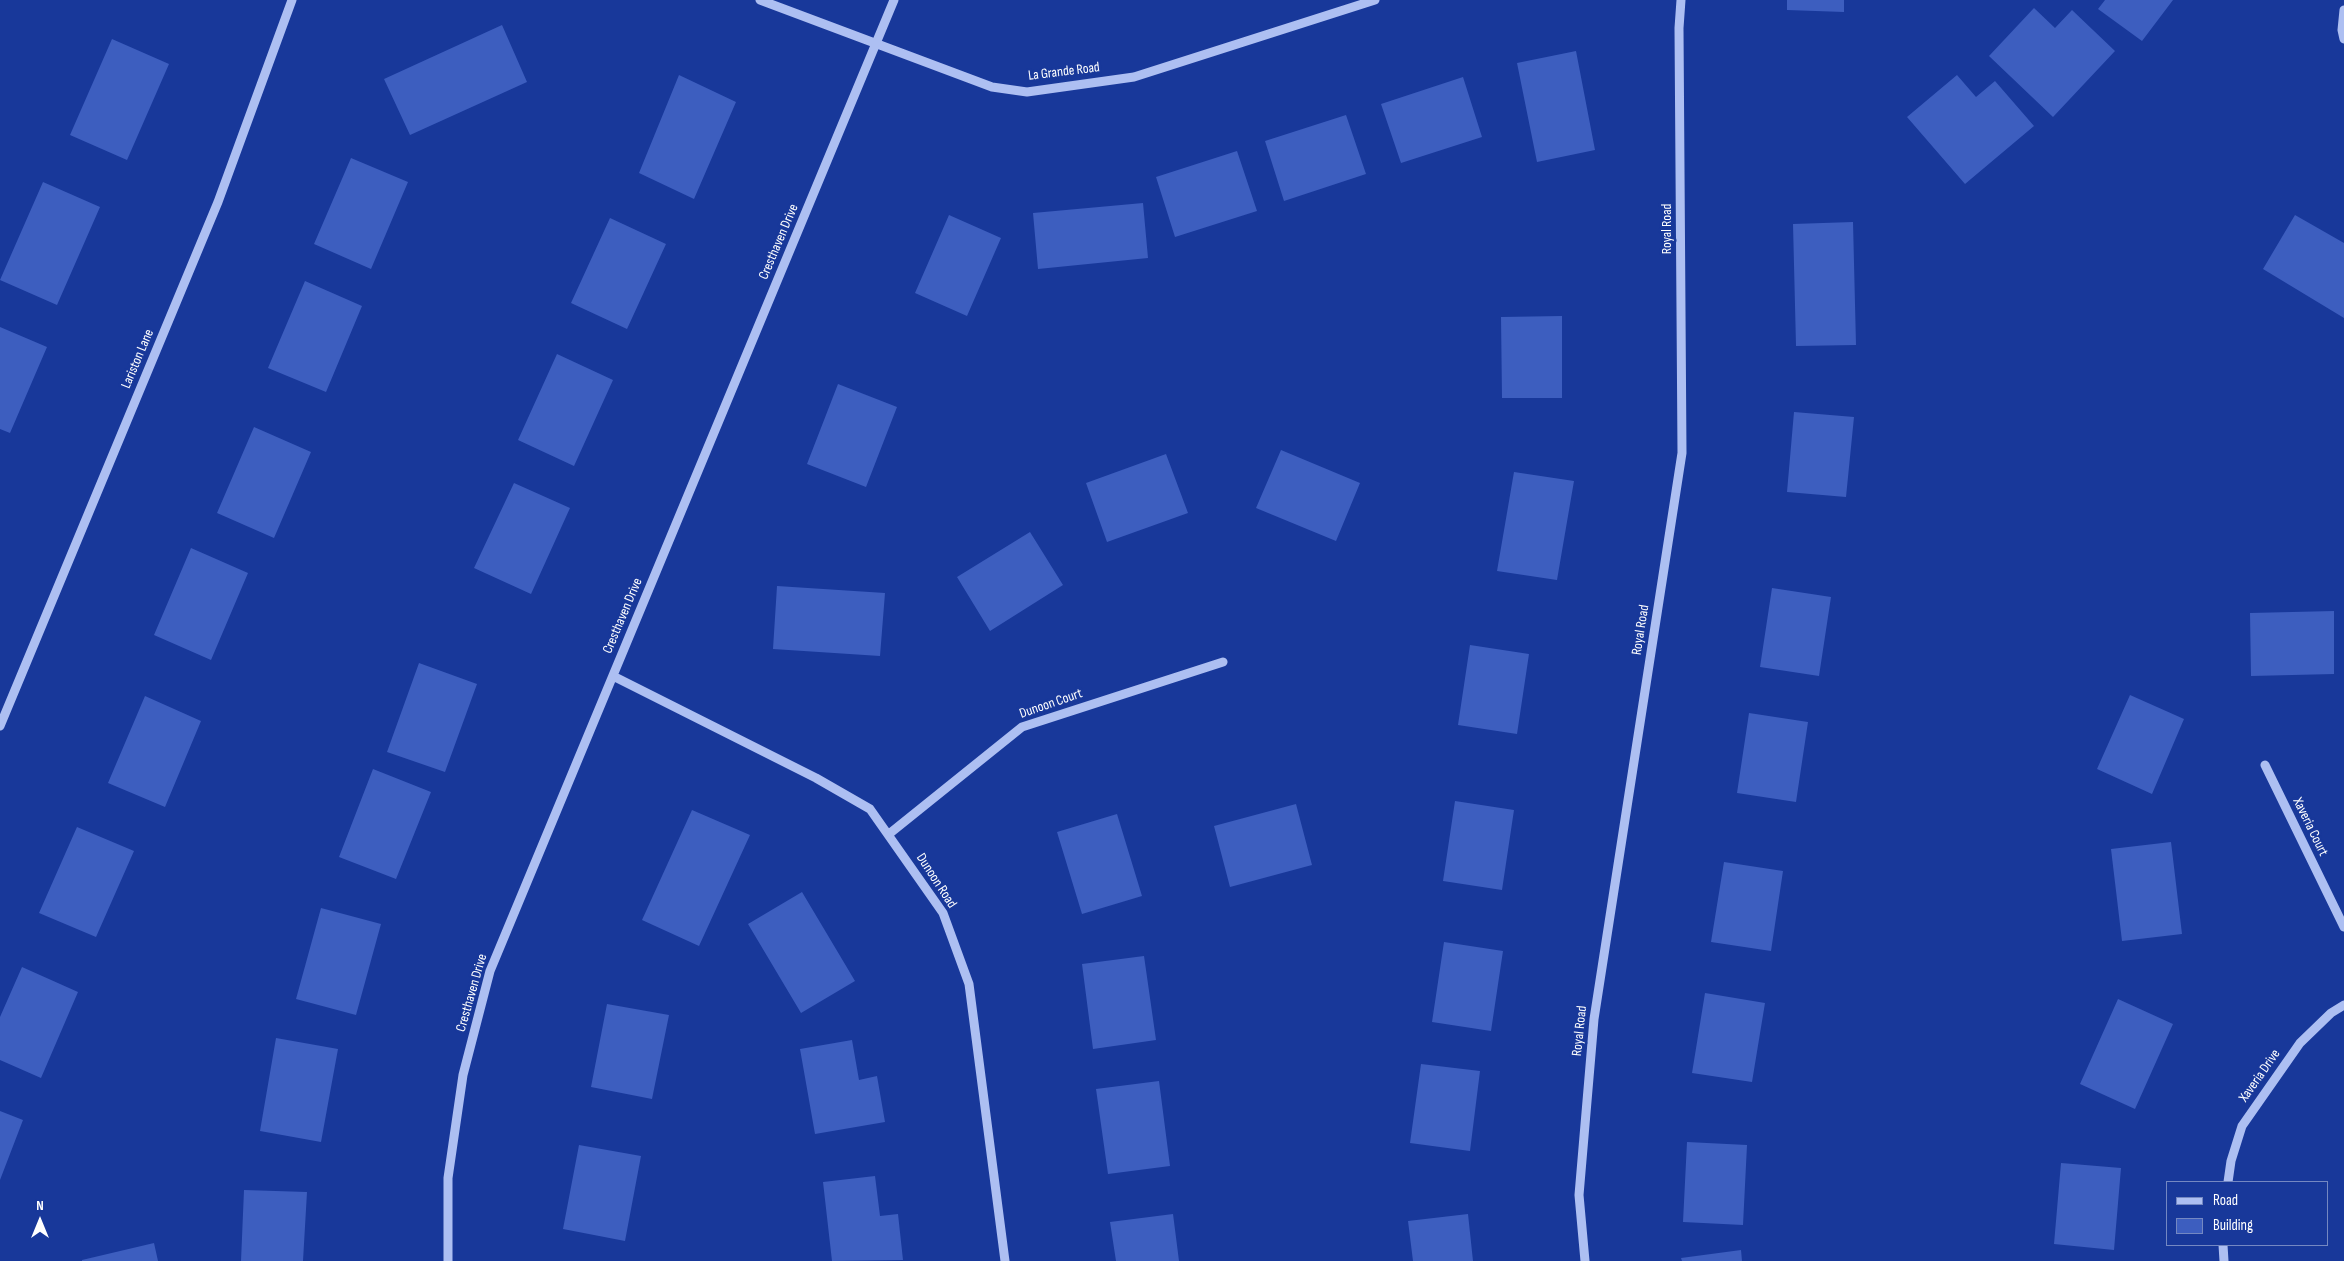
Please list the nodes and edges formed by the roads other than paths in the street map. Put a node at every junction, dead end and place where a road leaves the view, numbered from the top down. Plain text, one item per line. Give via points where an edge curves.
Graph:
1 (292, 0) edge
2 (760, 0) edge
3 (894, 0) edge
4 (1375, 0) edge
5 (1681, 0) edge
6 (2344, 10) edge
7 (2344, 39) edge
8 (877, 43) junction
9 (1222, 662) dead end
10 (613, 676) junction
11 (0, 726) edge
12 (2265, 765) dead end
13 (889, 834) junction
14 (2344, 927) edge
15 (2344, 1005) edge
16 (2228, 1181) edge
17 (2223, 1246) edge
18 (448, 1261) edge
19 (1005, 1261) edge
20 (1585, 1261) edge
21 (2224, 1261) edge

1 - 11 street, Lariston Lane via 218,202
2 - 8 street, La Grande Road
3 - 8 street, Cresthaven Drive
4 - 8 street, La Grande Road via 1134,77 1027,92 992,87
5 - 20 street, Royal Road via 1682,453 1594,1018 1579,1195
6 - 7 street
8 - 10 street, Cresthaven Drive
9 - 13 street, Dunoon Court via 1022,727
10 - 13 street, Dunoon Road via 816,778 870,809
10 - 18 street, Cresthaven Drive via 490,972 463,1074 448,1178
12 - 14 street, Xaveria Court
13 - 19 street, Dunoon Road via 943,913 969,984
15 - 16 street, Xaveria Drive via 2330,1013 2300,1043 2242,1126 2230,1161
17 - 21 street

